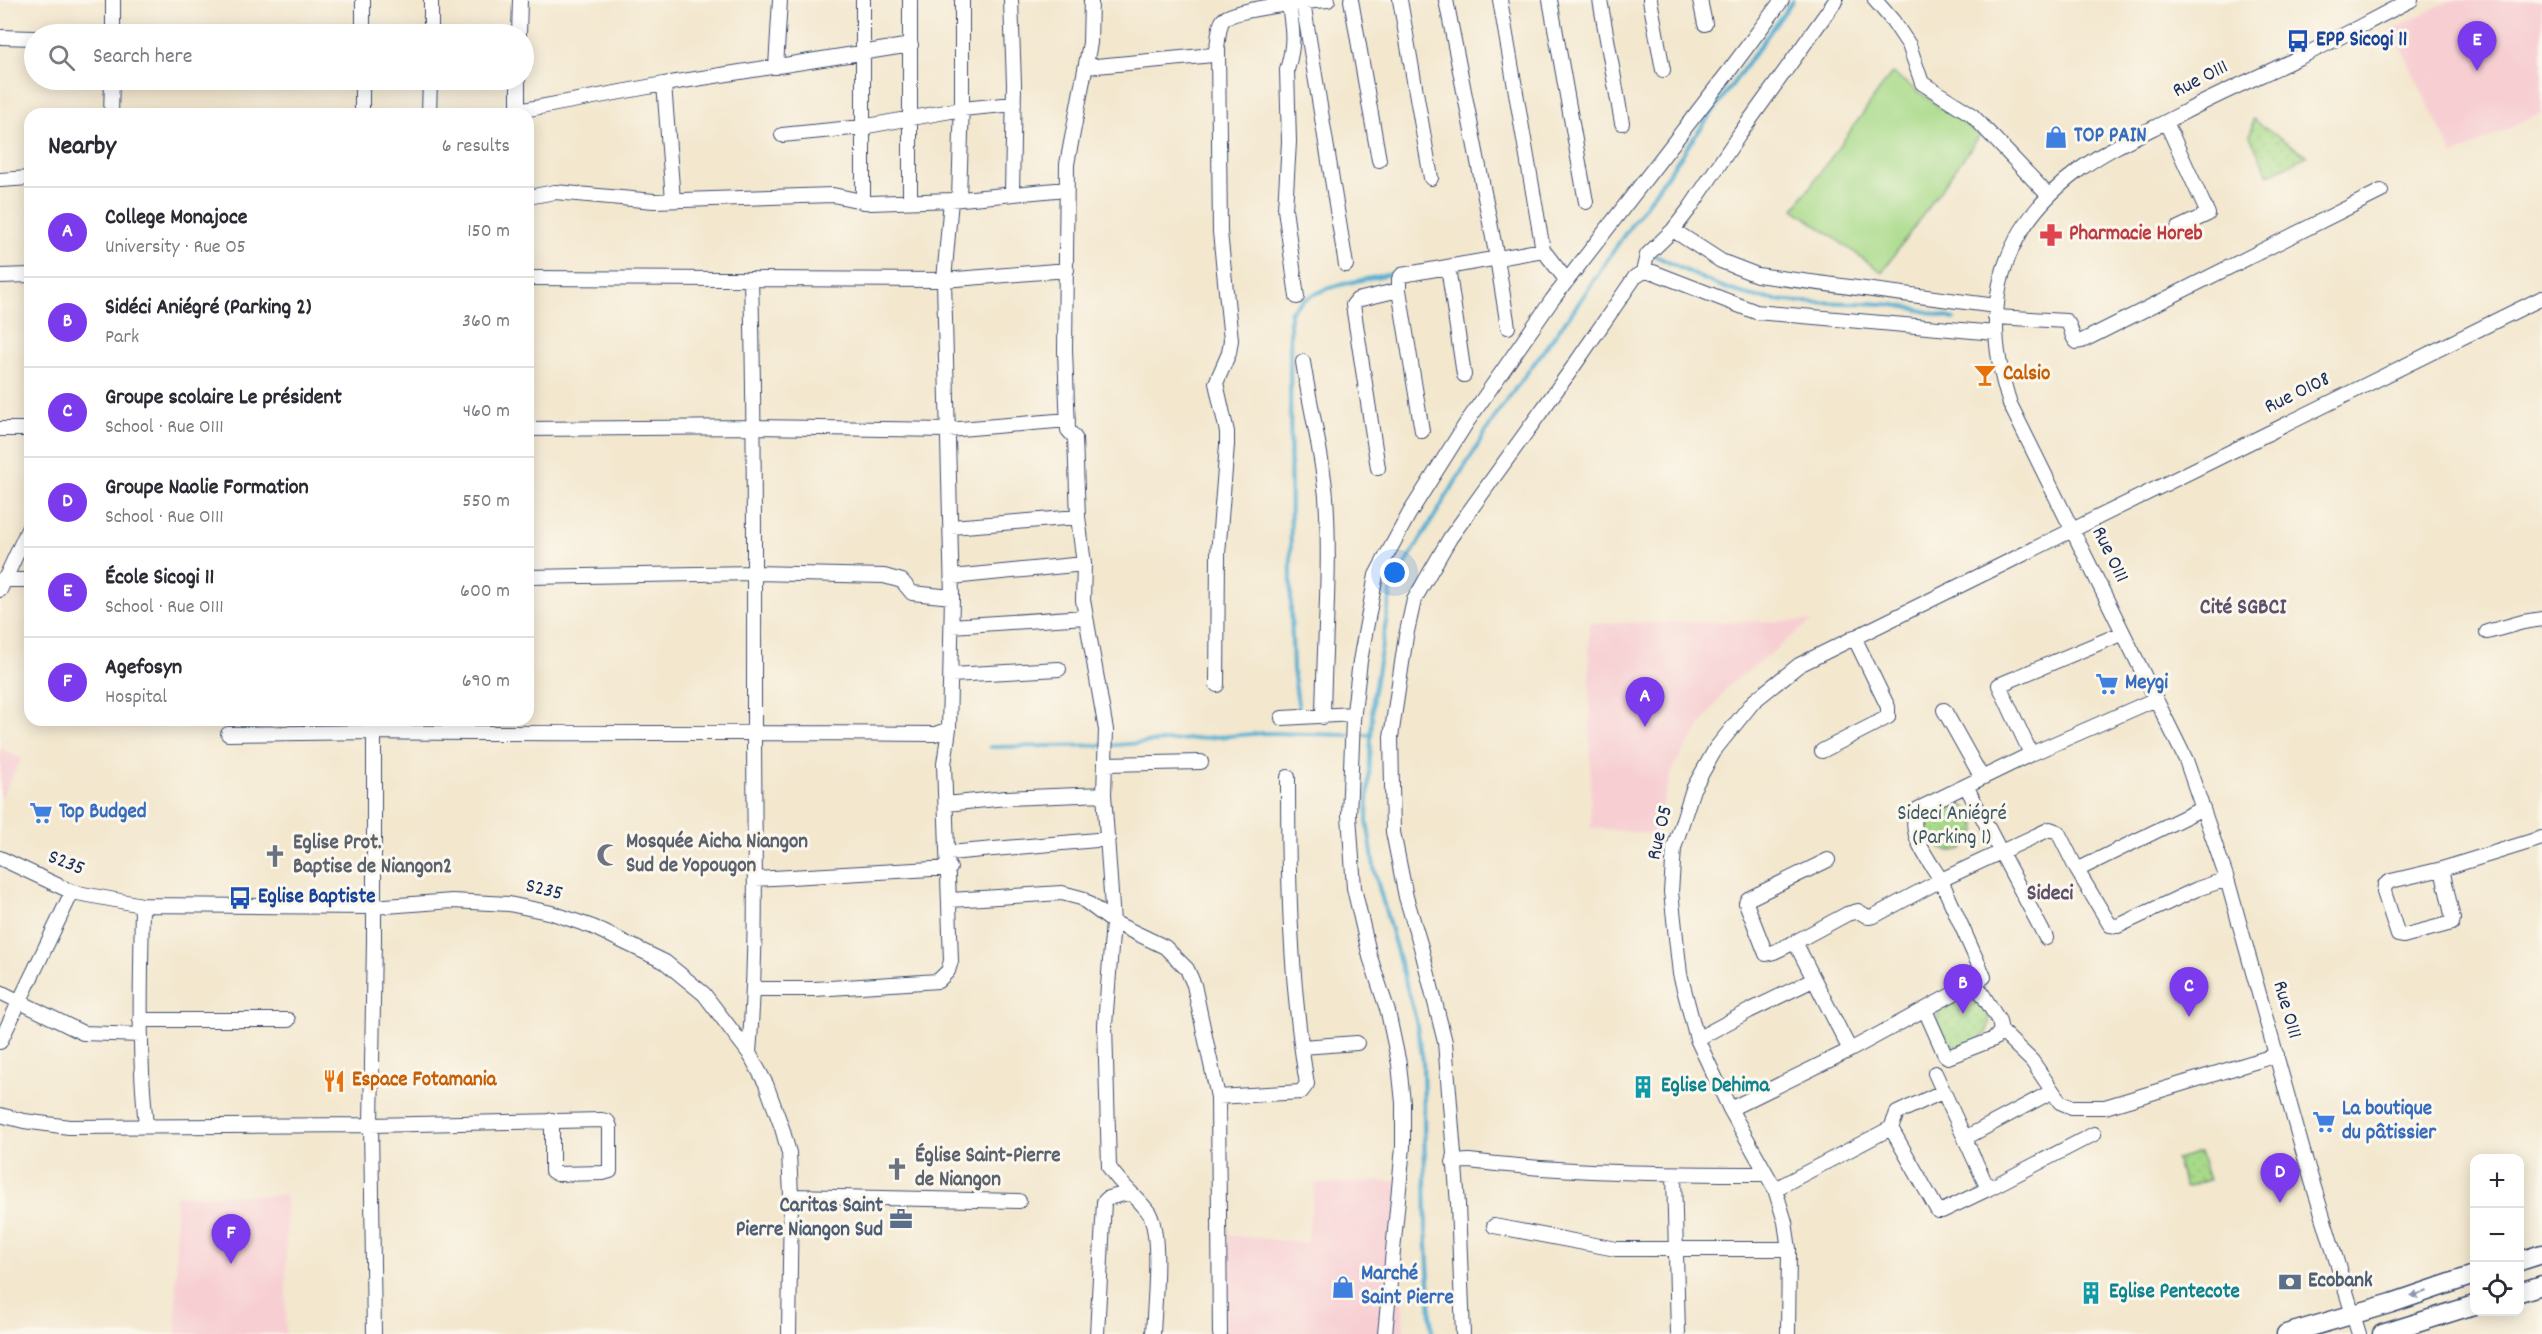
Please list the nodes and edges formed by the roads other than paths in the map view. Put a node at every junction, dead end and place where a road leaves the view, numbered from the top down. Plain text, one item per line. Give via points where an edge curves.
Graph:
1 (113, 0) edge
2 (363, 0) edge
3 (431, 0) edge
4 (520, 0) edge
5 (780, 0) edge
6 (863, 0) edge
7 (910, 0) edge
8 (962, 0) edge
9 (1011, 0) edge
10 (1090, 0) edge
11 (1329, 0) edge
12 (1351, 0) edge
13 (1400, 0) edge
14 (1446, 0) edge
15 (1500, 0) edge
16 (1550, 0) edge
17 (1600, 0) edge
18 (1650, 0) edge
19 (1700, 0) edge
20 (1782, 0) edge
21 (1836, 0) edge
22 (1875, 0) edge
23 (2411, 0) edge
24 (1296, 3) junction
25 (113, 24) edge
26 (363, 24) edge
27 (431, 24) edge
28 (519, 24) edge
29 (1705, 24) dead end
30 (0, 38) edge
31 (24, 38) edge
32 (911, 45) junction
33 (1218, 49) junction
34 (863, 53) junction
35 (776, 67) junction
36 (1086, 67) junction
37 (1663, 70) dead end
38 (664, 84) junction
39 (112, 90) edge
40 (363, 90) edge
41 (430, 90) edge
42 (518, 90) edge
43 (1014, 104) junction
44 (111, 108) edge
45 (362, 108) edge
46 (429, 108) edge
47 (518, 108) edge
48 (529, 108) edge
49 (962, 109) junction
50 (910, 119) junction
51 (2166, 122) junction
52 (1622, 123) dead end
53 (862, 127) junction
54 (782, 135) dead end
55 (1379, 160) dead end
56 (24, 178) edge
57 (1431, 178) dead end
58 (0, 180) edge
59 (1066, 189) junction
60 (2381, 191) dead end
61 (1012, 194) junction
62 (534, 196) edge
63 (2049, 196) junction
64 (673, 200) junction
65 (955, 200) junction
66 (910, 201) junction
67 (863, 202) junction
68 (1586, 202) dead end
69 (2178, 228) dead end
70 (1673, 230) junction
71 (1543, 250) junction
72 (1497, 258) junction
73 (1346, 265) dead end
74 (1448, 267) junction
75 (1067, 270) junction
76 (1643, 272) junction
77 (24, 275) edge
78 (0, 276) edge
79 (534, 278) edge
80 (751, 279) junction
81 (944, 280) junction
82 (1567, 280) junction
83 (1399, 290) junction
84 (1297, 297) dead end
85 (2542, 298) edge
86 (1995, 312) junction
87 (1508, 327) dead end
88 (1995, 333) junction
89 (1303, 362) dead end
90 (1464, 375) dead end
91 (1068, 420) junction
92 (754, 427) junction
93 (0, 429) edge
94 (24, 429) edge
95 (534, 429) edge
96 (948, 430) junction
97 (1422, 431) dead end
98 (1378, 468) dead end
99 (1078, 517) junction
100 (951, 527) junction
101 (2074, 529) junction
102 (24, 538) edge
103 (1084, 564) junction
104 (754, 573) junction
105 (534, 577) edge
106 (952, 577) junction
107 (24, 581) edge
108 (2, 584) edge
109 (952, 597) junction
110 (1085, 617) junction
111 (2542, 619) edge
112 (952, 626) junction
113 (2487, 632) dead end
114 (2123, 633) junction
115 (1854, 637) junction
116 (1059, 669) dead end
117 (951, 675) junction
118 (1217, 685) dead end
119 (2156, 699) junction
120 (1944, 710) dead end
121 (1323, 717) junction
122 (1354, 717) junction
123 (1282, 718) dead end
124 (280, 726) edge
125 (374, 726) edge
126 (949, 729) junction
127 (754, 731) junction
128 (228, 734) dead end
129 (1106, 751) junction
130 (1822, 751) dead end
131 (2031, 754) junction
132 (1201, 762) dead end
133 (1288, 777) dead end
134 (1982, 778) junction
135 (1966, 786) junction
136 (1104, 794) junction
137 (946, 804) junction
138 (2203, 808) junction
139 (2542, 838) edge
140 (1108, 839) junction
141 (2000, 851) junction
142 (949, 853) junction
143 (0, 858) edge
144 (1828, 860) dead end
145 (950, 868) junction
146 (2442, 869) junction
147 (2077, 870) junction
148 (755, 879) junction
149 (2227, 879) junction
150 (1941, 880) junction
151 (72, 892) junction
152 (951, 900) junction
153 (142, 905) junction
154 (373, 907) junction
155 (1113, 922) junction
156 (2046, 938) dead end
157 (1795, 942) junction
158 (1813, 980) junction
159 (1975, 982) junction
160 (754, 989) junction
161 (0, 992) edge
162 (19, 1003) junction
163 (1925, 1010) junction
164 (140, 1020) junction
165 (288, 1020) dead end
166 (2001, 1031) junction
167 (141, 1035) junction
168 (1698, 1039) junction
169 (0, 1042) edge
170 (1357, 1043) dead end
171 (1302, 1047) junction
172 (1850, 1050) junction
173 (749, 1053) junction
174 (2277, 1055) junction
175 (1935, 1073) dead end
176 (1942, 1092) junction
177 (2051, 1092) junction
178 (1218, 1097) junction
179 (1730, 1109) junction
180 (0, 1115) edge
181 (552, 1120) junction
182 (146, 1125) junction
183 (371, 1125) junction
184 (1891, 1128) junction
185 (2094, 1134) dead end
186 (1965, 1137) junction
187 (1454, 1162) junction
188 (1674, 1174) junction
189 (1766, 1174) junction
190 (1775, 1189) junction
191 (1988, 1189) junction
192 (1128, 1193) junction
193 (791, 1196) junction
194 (1019, 1201) dead end
195 (1494, 1226) dead end
196 (1676, 1249) junction
197 (1789, 1249) junction
198 (2542, 1254) edge
199 (2524, 1260) edge
200 (2470, 1277) edge
201 (2542, 1286) edge
202 (2524, 1291) edge
203 (2470, 1307) edge
204 (2354, 1313) junction
205 (374, 1334) edge
206 (788, 1334) edge
207 (1097, 1334) edge
208 (1153, 1334) edge
209 (1220, 1334) edge
210 (1385, 1334) edge
211 (1463, 1334) edge
212 (1678, 1334) edge
213 (1788, 1334) edge
214 (2286, 1334) edge
215 (2359, 1334) edge
216 (2382, 1334) edge

1 - 25 street
2 - 26 street
3 - 27 street
4 - 28 street
5 - 35 street
6 - 34 street
7 - 32 street
8 - 49 street
9 - 43 street
10 - 36 street
11 - 24 street
12 - 55 street
13 - 57 street
14 - 72 street
15 - 71 street
16 - 68 street
17 - 52 street
18 - 37 street
19 - 29 street
20 - 82 street
21 - 70 street
22 - 63 street via 1909,45 1922,83 1971,114
23 - 51 street, Rue O111
24 - 33 street via 1228,16 1223,20
24 - 73 street
24 - 84 street via 1292,59 1287,70 1285,210
30 - 31 street
32 - 34 street
32 - 50 street
33 - 36 street via 1203,57
33 - 118 street via 1220,232 1231,340 1216,382 1227,432 1218,554
34 - 35 street
34 - 53 street
35 - 38 street
36 - 59 street via 1072,130
38 - 48 street
38 - 64 street
39 - 44 street
40 - 45 street
41 - 46 street
42 - 47 street
43 - 49 street
43 - 61 street
49 - 50 street
49 - 65 street
50 - 53 street
50 - 66 street
51 - 63 street, Rue O111 via 2087,164
51 - 69 street via 2208,214
53 - 54 street
53 - 67 street
56 - 58 street
59 - 61 street
59 - 75 street
60 - 86 street via 2082,341 2074,340 2066,321
61 - 65 street
62 - 64 street via 571,192 620,200
63 - 86 street, Rue O111 via 2026,222 2014,245 1997,291
64 - 67 street via 832,195
65 - 66 street
65 - 81 street
66 - 67 street
70 - 76 street via 1647,255
70 - 86 street via 1721,261 1757,276
71 - 72 street
71 - 82 street
72 - 74 street
72 - 87 street
74 - 83 street via 1402,275
74 - 90 street
75 - 81 street
75 - 91 street
76 - 88 street via 1653,272 1756,312
76 - 187 street via 1635,277 1450,538 1412,609 1391,736 1393,832 1406,897 1445,1042
77 - 78 street
79 - 80 street
80 - 81 street
80 - 92 street
81 - 96 street
82 - 122 street via 1467,422 1409,514 1376,576
83 - 97 street
83 - 98 street via 1357,300 1353,305
85 - 101 street, Rue O108
86 - 88 street, Rue O111
88 - 101 street, Rue O111 via 2001,376 2010,404
89 - 121 street via 1318,432 1326,499
91 - 96 street
91 - 99 street via 1068,430 1075,438
92 - 95 street
92 - 96 street
92 - 104 street
93 - 94 street
96 - 100 street
99 - 100 street
99 - 103 street
100 - 106 street
101 - 114 street, Rue O111
101 - 115 street, Rue O5
102 - 108 street
103 - 106 street
103 - 110 street
104 - 105 street
104 - 109 street via 894,577 912,592
104 - 127 street
106 - 109 street
107 - 108 street
109 - 112 street
110 - 112 street
110 - 129 street via 1102,699
111 - 113 street
112 - 117 street
114 - 119 street, Rue O111
114 - 131 street via 1999,685
115 - 130 street via 1888,708 1888,717
115 - 168 street, Rue O5 via 1799,665 1754,701 1716,748 1693,789 1674,848 1671,892 1680,974
116 - 117 street
117 - 126 street
119 - 131 street
119 - 138 street, Rue O111 via 2186,760
120 - 134 street
121 - 122 street
121 - 123 street
122 - 210 street via 1349,815 1354,888 1388,1012 1403,1103 1403,1147
124 - 125 street
124 - 128 street
125 - 127 street via 436,734 651,735
125 - 154 street
126 - 127 street via 935,734
126 - 137 street
127 - 148 street
129 - 132 street
129 - 136 street
131 - 134 street
133 - 171 street via 1294,962
134 - 135 street
135 - 141 street
135 - 150 street via 1918,809 1913,817 1913,829
136 - 137 street
136 - 140 street
137 - 142 street
138 - 147 street
138 - 149 street, Rue O111
139 - 146 street
140 - 142 street
140 - 155 street
141 - 147 street via 2054,829
141 - 150 street
141 - 156 street
142 - 145 street
143 - 151 street, S235
144 - 157 street via 1746,903 1766,954
145 - 148 street
145 - 152 street
146 - 146 street via 2452,923 2398,935 2385,885 2391,880
147 - 149 street via 2103,917 2110,925 2118,926
148 - 160 street
149 - 174 street, Rue O111
150 - 157 street via 1874,916 1858,911 1847,914
150 - 159 street via 1984,977
151 - 153 street, S235
151 - 162 street
152 - 155 street via 1073,894
152 - 160 street via 951,961 938,981
153 - 154 street, S235
153 - 164 street
154 - 173 street, S235 via 452,901 509,904 593,927 665,962 704,994
154 - 183 street
155 - 178 street via 1165,947 1187,969 1198,1001
155 - 192 street via 1106,1025 1107,1134 1109,1167
157 - 158 street
158 - 168 street
158 - 172 street
159 - 163 street
159 - 166 street
160 - 173 street
161 - 162 street
162 - 167 street via 83,1033
162 - 169 street
163 - 166 street via 1948,1057 1995,1039
163 - 172 street
164 - 165 street
164 - 167 street
166 - 177 street via 2032,1061
167 - 182 street
168 - 179 street, Rue O5
170 - 171 street
171 - 178 street via 1307,1084 1302,1092
172 - 179 street
173 - 193 street, S235 via 766,1084 782,1128 789,1153
174 - 177 street via 2105,1107 2072,1107
174 - 204 street, Rue O111
175 - 176 street
176 - 184 street via 1897,1113
176 - 186 street
177 - 186 street
178 - 209 street
179 - 189 street, Rue O5
180 - 182 street via 69,1127
181 - 181 street via 552,1171 610,1171 608,1122
181 - 183 street
182 - 183 street
183 - 205 street
184 - 190 street
184 - 191 street via 1938,1211
185 - 191 street
186 - 191 street
187 - 188 street
187 - 211 street
188 - 189 street
188 - 196 street
189 - 190 street, Rue O5
190 - 197 street, Rue O5
192 - 207 street via 1104,1202
192 - 208 street via 1150,1215 1155,1233
193 - 194 street
193 - 206 street, S235
195 - 196 street via 1616,1249
196 - 197 street
196 - 212 street
197 - 213 street, Rue O5
198 - 199 main road
200 -> 204 main road
201 - 202 main road
203 - 216 main road
204 - 214 main road
204 - 215 street, Rue O111

